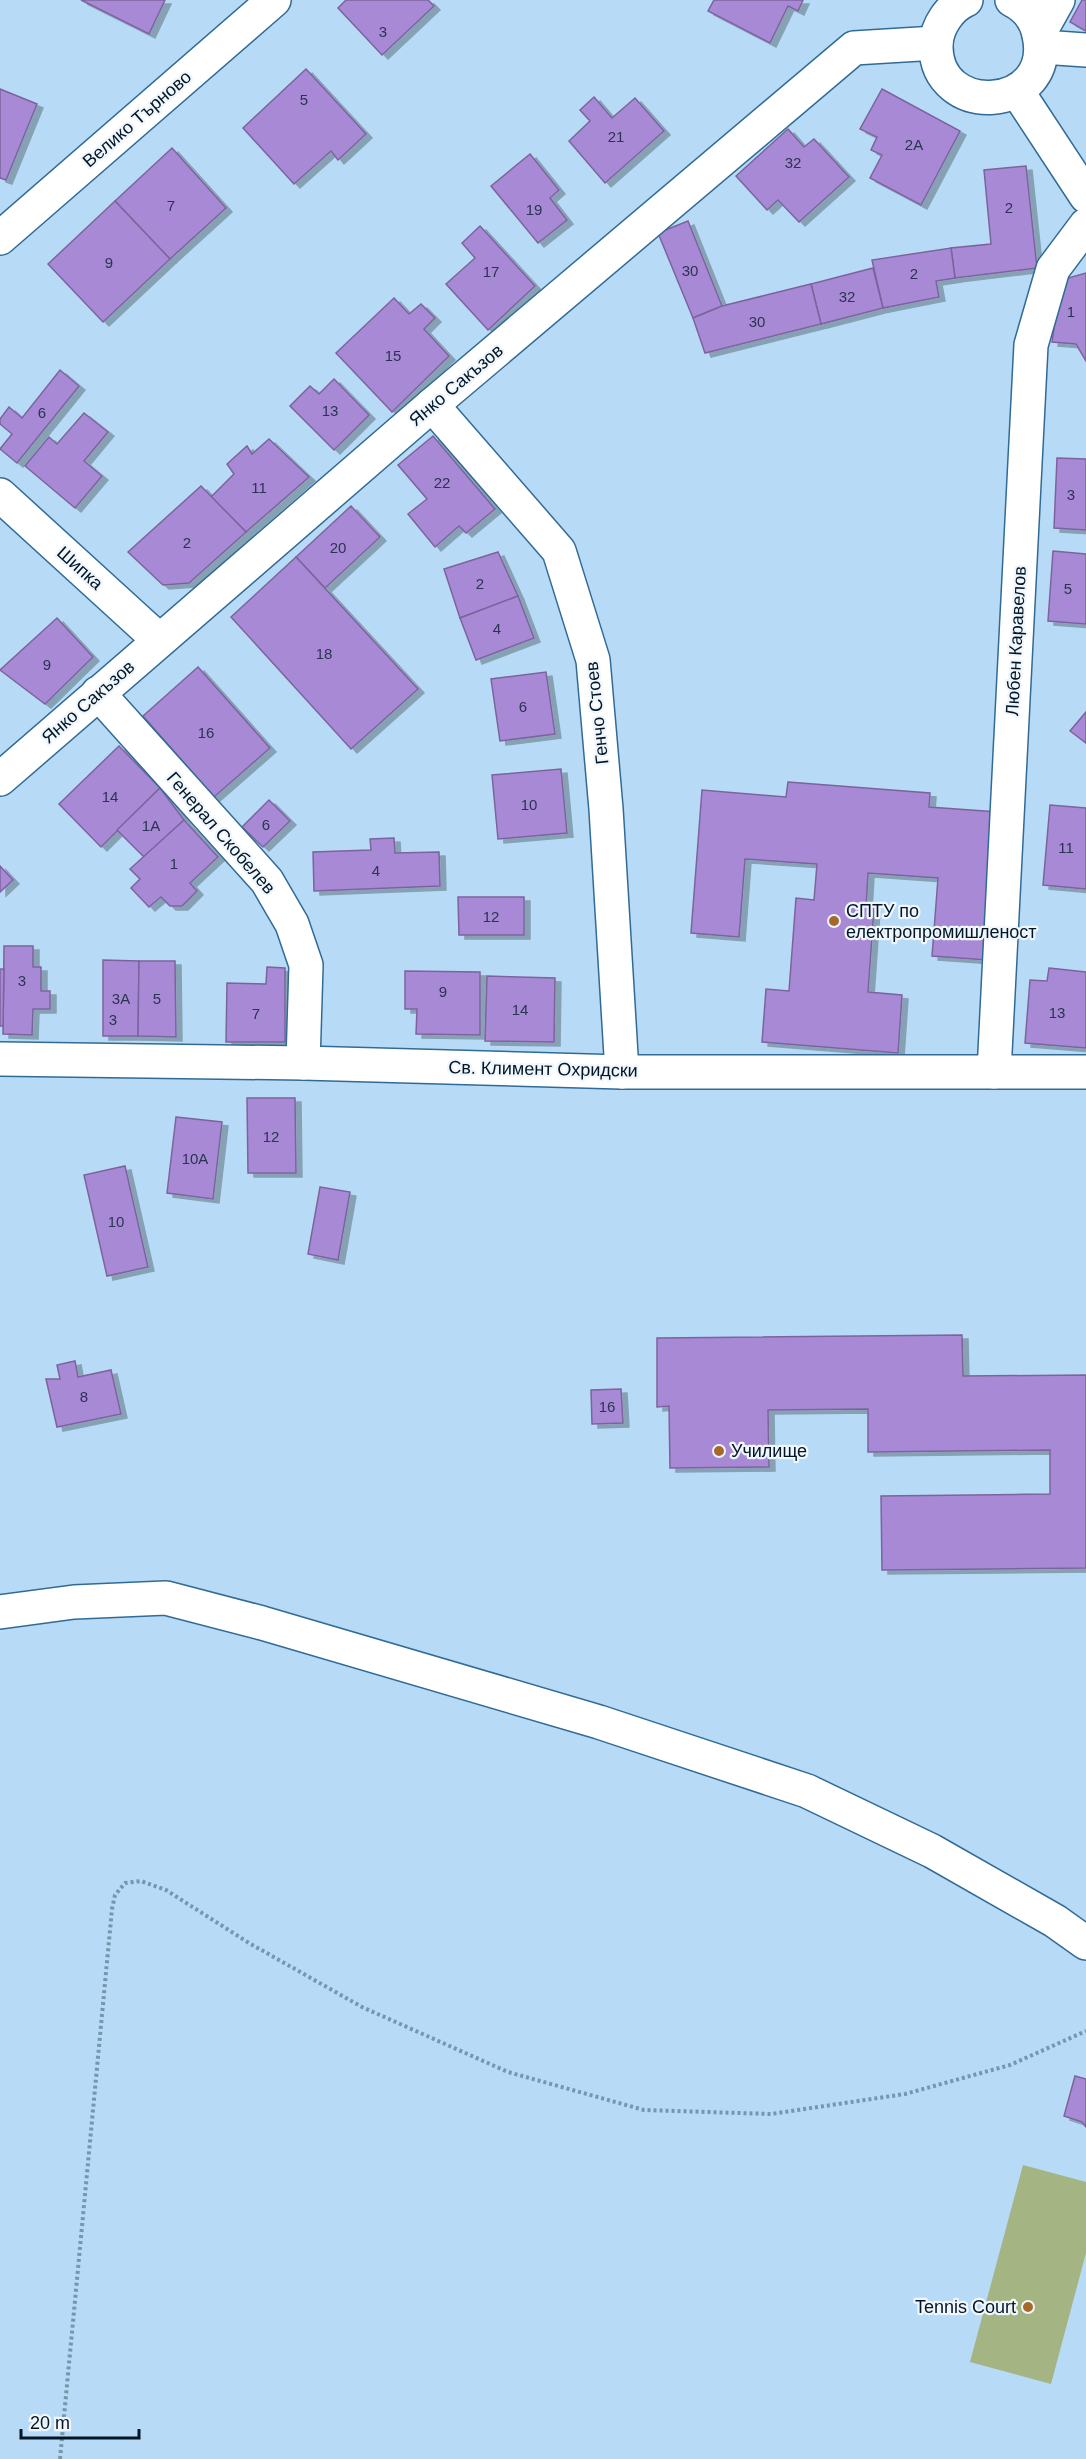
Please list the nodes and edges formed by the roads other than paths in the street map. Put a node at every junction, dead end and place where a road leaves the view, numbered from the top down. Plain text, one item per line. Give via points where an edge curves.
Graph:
1 (274, 0) edge
2 (966, 0) edge
3 (1012, 0) edge
4 (1058, 0) edge
5 (1041, 40) junction
6 (936, 43) junction
7 (1086, 50) edge
8 (1017, 91) junction
9 (1086, 196) edge
10 (1086, 225) edge
11 (1, 235) edge
12 (432, 405) junction
13 (0, 495) edge
14 (159, 640) junction
15 (98, 693) junction
16 (0, 779) edge
17 (0, 1059) edge
18 (303, 1063) junction
19 (622, 1072) junction
20 (994, 1072) junction
21 (1086, 1072) edge
22 (0, 1612) edge
23 (1086, 1943) edge

1 - 11 street, Велико Търново
2 - 6 street via 942,21
3 - 5 street via 1022,5 1037,23
4 - 5 street
5 - 7 street
5 - 8 street via 1037,71
6 - 8 street via 939,66 953,86 974,98 998,99
6 - 12 street, Янко Сакъзов via 854,48
8 - 9 street
10 - 20 street, Любен Каравелов via 1053,269 1031,345
12 - 14 street, Янко Сакъзов
12 - 19 street, Генчо Стоев via 558,551 593,660
13 - 14 street, Шипка
14 - 15 street, Янко Сакъзов
15 - 16 street, Янко Сакъзов
15 - 18 street, Генерал Скобелев via 267,881 292,924 306,965
17 - 18 street, Св. Климент Охридски
18 - 19 street, Св. Климент Охридски
19 - 20 street, Св. Климент Охридски
20 - 21 street, Св. Климент Охридски
22 - 23 street via 74,1602 166,1598 599,1722 807,1791 932,1851

